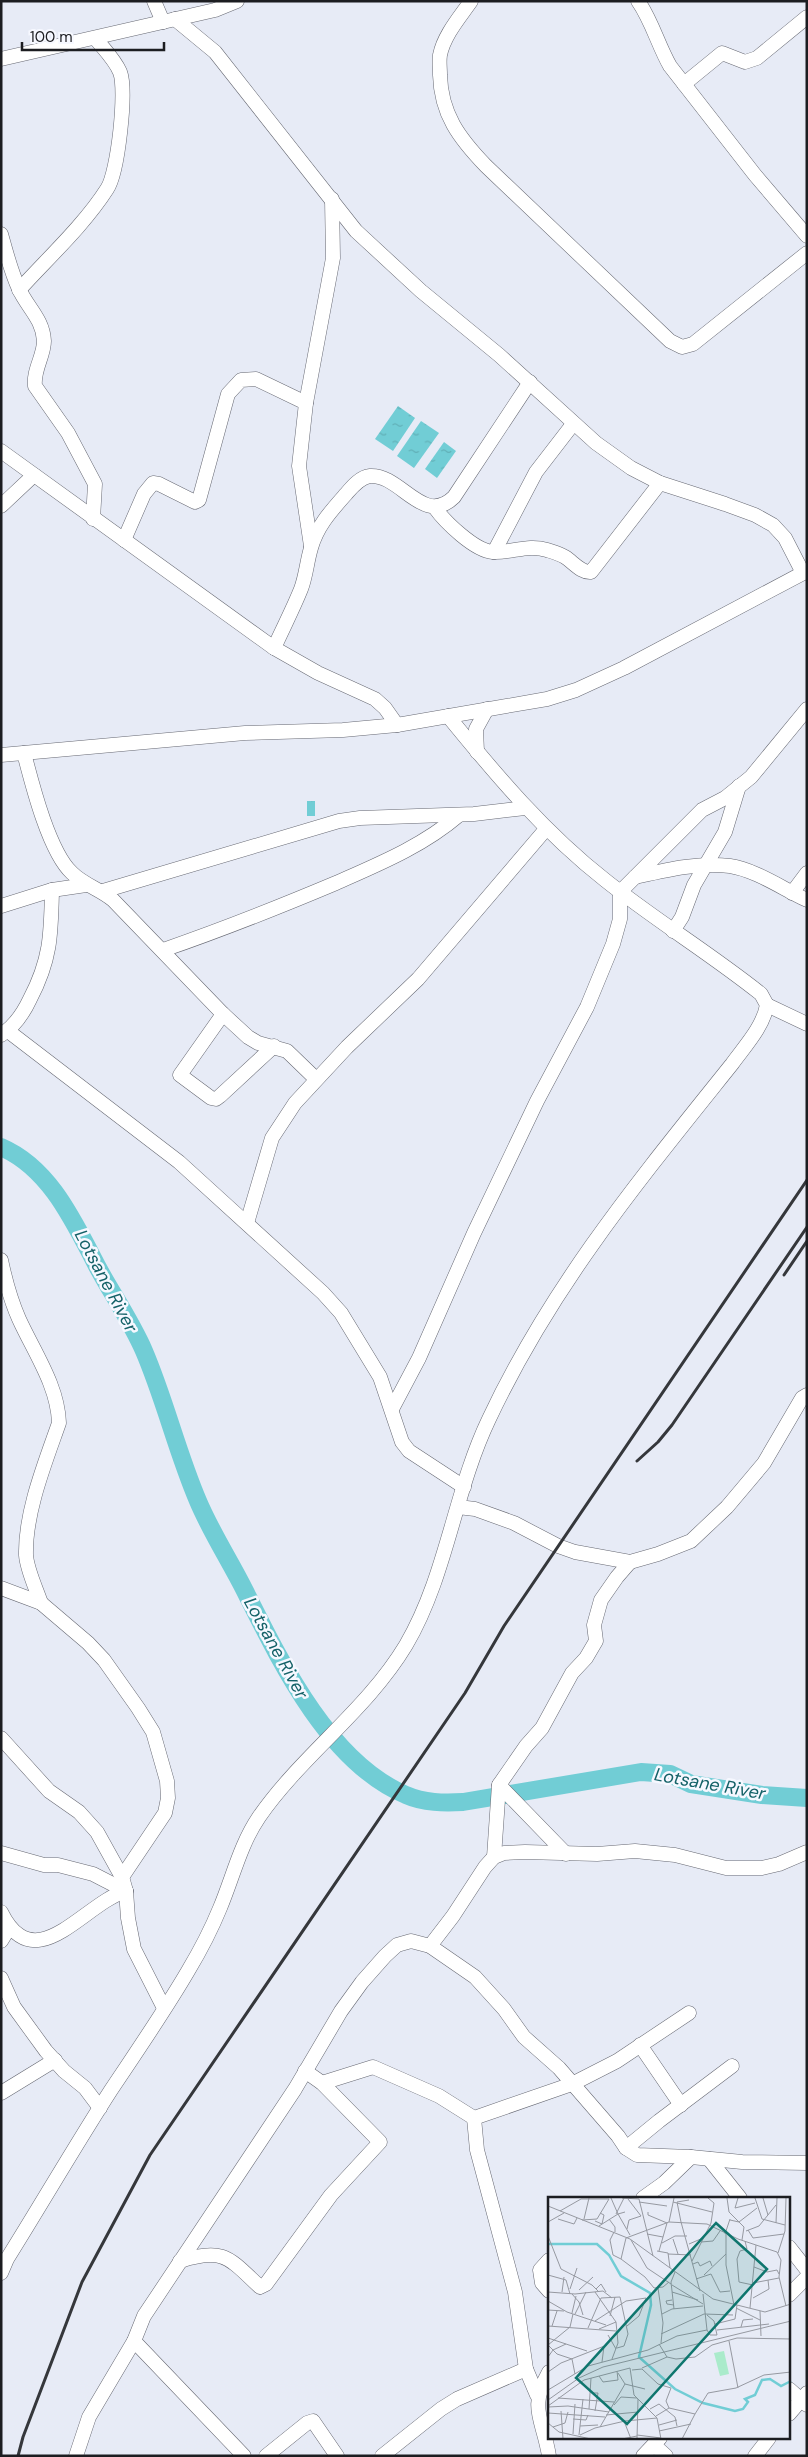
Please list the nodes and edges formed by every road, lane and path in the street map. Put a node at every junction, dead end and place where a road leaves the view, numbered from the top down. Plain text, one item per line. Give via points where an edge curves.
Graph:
1 (154, 1) edge
2 (237, 1) edge
3 (471, 1) edge
4 (638, 1) edge
5 (807, 17) edge
6 (169, 20) junction
7 (95, 38) junction
8 (1, 59) edge
9 (684, 84) junction
10 (332, 199) junction
11 (804, 228) edge
12 (1, 234) edge
13 (807, 253) edge
14 (19, 290) junction
15 (530, 382) junction
16 (306, 403) junction
17 (573, 424) junction
18 (1, 451) edge
19 (34, 474) junction
20 (660, 484) junction
21 (1, 506) edge
22 (435, 508) junction
23 (93, 519) junction
24 (124, 540) junction
25 (311, 547) junction
26 (494, 552) junction
27 (805, 572) edge
28 (274, 648) junction
29 (487, 709) junction
30 (807, 709) edge
31 (448, 716) junction
32 (397, 725) junction
33 (24, 753) junction
34 (477, 753) junction
35 (1, 755) edge
36 (739, 786) junction
37 (525, 808) junction
38 (458, 815) junction
39 (546, 828) junction
40 (707, 865) junction
41 (807, 873) edge
42 (635, 877) junction
43 (86, 884) junction
44 (52, 890) junction
45 (103, 891) junction
46 (620, 892) junction
47 (792, 893) junction
48 (807, 900) edge
49 (1, 906) edge
50 (673, 930) junction
51 (163, 950) junction
52 (767, 1006) junction
53 (223, 1014) junction
54 (807, 1024) edge
55 (4, 1033) edge
56 (274, 1046) junction
57 (316, 1079) junction
58 (247, 1223) junction
59 (1, 1260) edge
60 (807, 1395) edge
61 (392, 1409) junction
62 (464, 1487) junction
63 (458, 1507) junction
64 (630, 1562) junction
65 (1, 1589) edge
66 (41, 1603) junction
67 (1, 1738) edge
68 (499, 1785) junction
69 (807, 1852) edge
70 (1, 1853) edge
71 (566, 1854) junction
72 (494, 1857) junction
73 (122, 1877) junction
74 (126, 1891) junction
75 (1, 1912) edge
76 (9, 1928) junction
77 (1, 1940) edge
78 (430, 1946) junction
79 (1, 1978) edge
80 (164, 2008) junction
81 (689, 2013) dead end
82 (640, 2045) junction
83 (55, 2060) junction
84 (732, 2066) dead end
85 (305, 2071) junction
86 (322, 2084) junction
87 (572, 2084) junction
88 (85, 2088) junction
89 (109, 2093) junction
90 (1, 2094) edge
91 (681, 2105) junction
92 (100, 2108) junction
93 (474, 2118) junction
94 (626, 2148) junction
95 (691, 2157) junction
96 (709, 2159) junction
97 (807, 2163) edge
98 (643, 2197) edge
99 (739, 2197) edge
100 (790, 2248) edge
101 (180, 2261) junction
102 (548, 2261) edge
103 (807, 2270) edge
104 (1, 2273) edge
105 (807, 2277) edge
106 (548, 2290) edge
107 (790, 2294) edge
108 (134, 2341) junction
109 (526, 2369) junction
110 (548, 2374) edge
111 (790, 2390) edge
112 (537, 2395) junction
113 (805, 2400) edge
114 (790, 2413) edge
115 (767, 2440) edge
116 (657, 2441) edge
117 (76, 2456) edge
118 (244, 2456) edge
119 (266, 2456) edge
120 (337, 2456) edge
121 (382, 2456) edge
122 (550, 2456) edge
123 (643, 2456) edge
124 (666, 2456) edge
125 (755, 2456) edge

1 - 6 street
2 - 6 street via 215,10
3 - 13 street via 446,38 440,56 441,98 449,118 467,147 670,340 682,347 693,344
4 - 9 street via 648,15 660,48
5 - 9 street via 757,58 745,62 722,53
6 - 7 street
6 - 10 street via 215,52
7 - 8 street
7 - 14 street via 116,64 123,84 123,106 112,179 93,208
9 - 11 street
10 - 15 street via 372,247
10 - 16 street via 333,258
12 - 14 street
14 - 23 street via 37,316 44,342 34,378 36,386 68,433 95,484
15 - 17 street
15 - 22 street via 454,497 445,506
16 - 24 street via 256,379 241,380 228,394 199,500 189,500 153,483 144,494
16 - 25 street via 299,466
17 - 20 street via 631,468
17 - 26 street via 536,472
18 - 19 street
19 - 21 street
19 - 23 street
20 - 26 street via 591,572 564,556 538,548
20 - 27 street via 733,506 773,525 785,538
22 - 25 street via 387,482 371,476 360,479 322,522
22 - 26 street via 452,528 486,551
23 - 24 street
24 - 28 street
25 - 28 street via 302,587
27 - 29 street via 576,690 546,699
28 - 32 street via 318,673 375,698
29 - 31 street
29 - 34 street via 476,729
30 - 36 street via 757,770
31 - 32 street
31 - 34 street
32 - 33 street via 245,733
33 - 35 street
33 - 43 street via 33,789 57,850 70,872
34 - 37 street
36 - 40 street via 724,832
36 - 42 street via 702,810
37 - 38 street
37 - 39 street
38 - 45 street via 339,821
38 - 51 street via 432,836 389,860 225,929
39 - 46 street
39 - 57 street via 418,979
40 - 42 street
40 - 47 street via 731,866
40 - 50 street
41 - 47 street
42 - 46 street
43 - 44 street
43 - 45 street
44 - 49 street
44 - 55 street via 48,956 40,981 21,1017
45 - 51 street
46 - 50 street
46 - 61 street via 620,918 613,944 587,1007 537,1101 419,1358
47 - 48 street
50 - 52 street via 761,994
51 - 53 street
52 - 54 street
52 - 62 street via 750,1039 613,1212 557,1294 489,1418
53 - 56 street via 248,1037
53 - 56 street via 180,1075 211,1098 220,1096
55 - 58 street via 179,1162
56 - 57 street via 287,1051
57 - 58 street via 272,1138
58 - 61 street via 341,1313 380,1377
59 - 66 street via 18,1317 56,1396 59,1415 35,1496 27,1542 26,1557
60 - 64 street via 802,1398 764,1463 727,1507 691,1541
61 - 62 street via 402,1442 409,1451
62 - 63 street
63 - 64 street via 514,1522 575,1552
63 - 80 street via 434,1585 418,1623 384,1677 276,1794 249,1833 203,1944
64 - 68 street via 601,1600 594,1626 596,1641 572,1673 542,1728
65 - 66 street
66 - 73 street via 104,1660 153,1732 161,1755 168,1798 165,1813
67 - 73 street via 49,1791 90,1822
68 - 71 street
68 - 72 street
69 - 71 street via 762,1868 726,1868 675,1855 635,1851
70 - 74 street via 92,1874
71 - 72 street via 525,1852
72 - 78 street
73 - 74 street
74 - 76 street via 39,1941 28,1941
74 - 80 street via 134,1949
75 - 76 street
76 - 77 street
78 - 85 street via 411,1941 397,1945 362,1982
78 - 87 street via 475,1976 524,2037
79 - 83 street via 14,2007
80 - 89 street
81 - 82 street
82 - 87 street
82 - 91 street
83 - 88 street
83 - 90 street
84 - 91 street
85 - 86 street
85 - 101 street
86 - 93 street via 373,2067 439,2096
86 - 101 street via 377,2137 380,2142 376,2148 331,2195 266,2284 260,2287 230,2258 220,2255 201,2254
87 - 93 street
87 - 94 street
88 - 89 street via 94,2087
88 - 92 street
89 - 92 street
91 - 94 street
92 - 104 street
93 - 109 street via 477,2150 515,2292
94 - 95 street via 637,2155
95 - 96 street
95 - 98 street via 664,2183
96 - 97 street
96 - 99 street
100 - 103 street
101 - 108 street via 144,2316
102 - 106 street via 540,2270 542,2283
105 - 107 street
108 - 117 street via 89,2417
108 - 118 street
109 - 112 street
109 - 121 street via 449,2404
110 - 112 street
111 - 113 street
112 - 122 street via 538,2414
113 - 114 street
115 - 125 street
116 - 123 street
116 - 124 street
119 - 120 street via 312,2421

